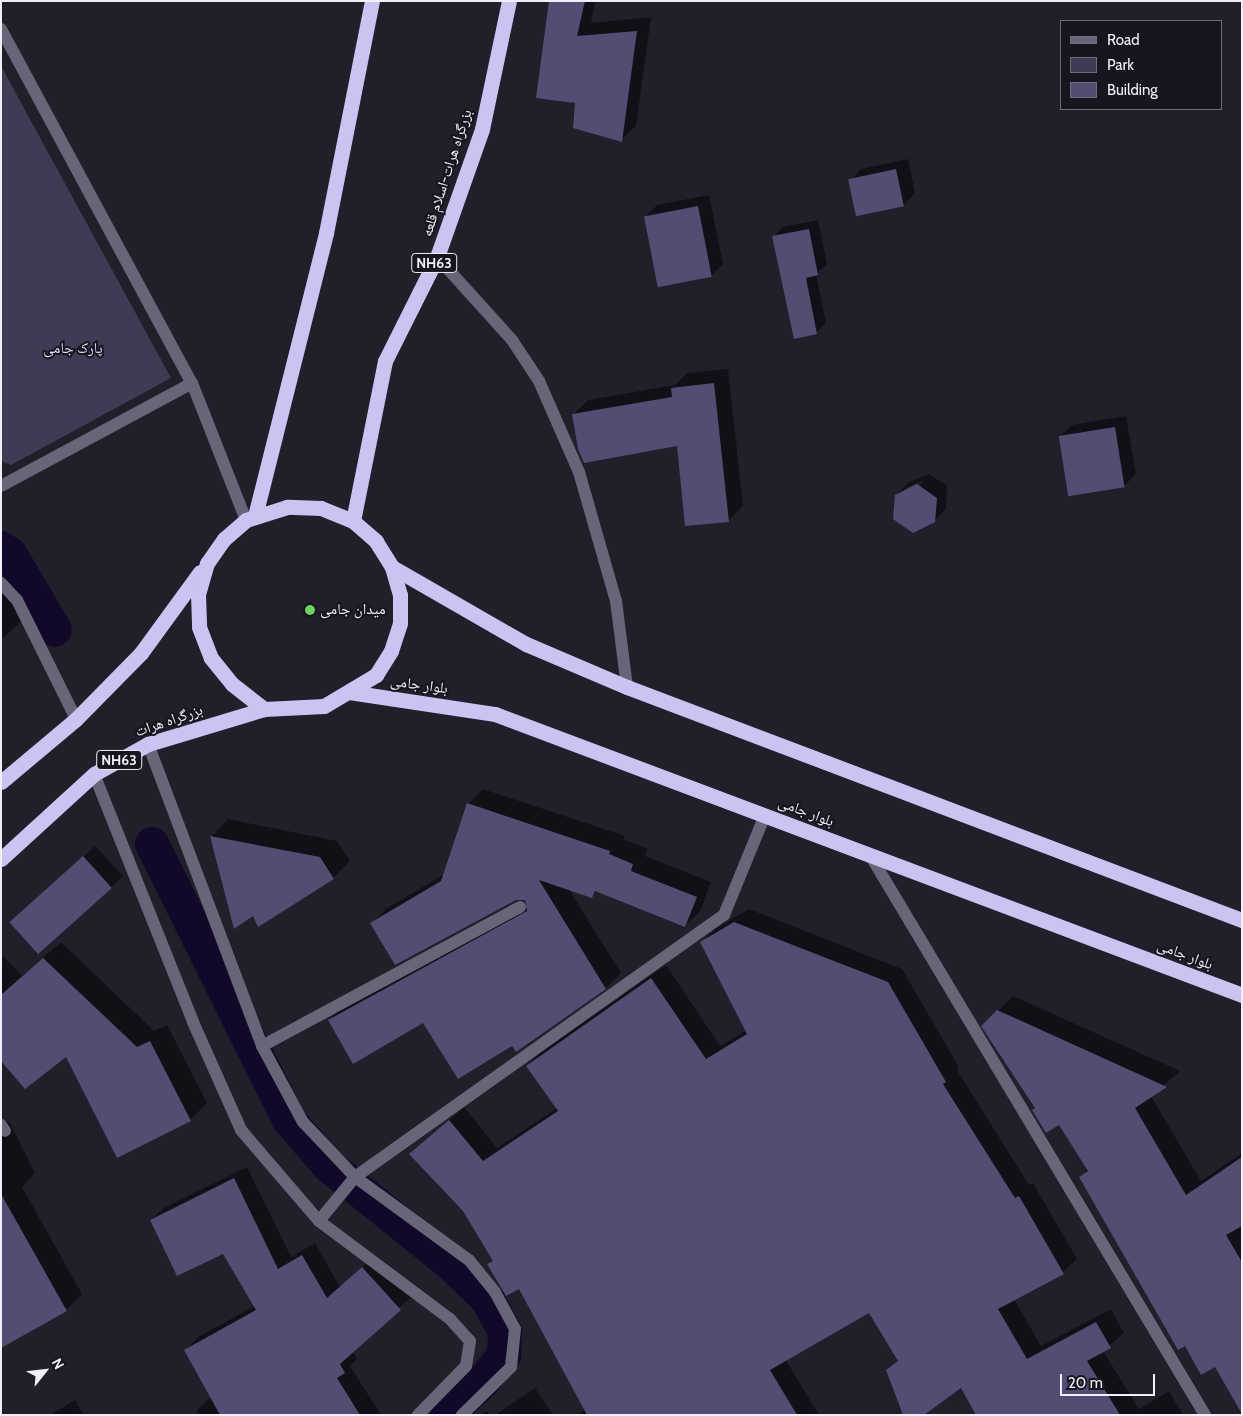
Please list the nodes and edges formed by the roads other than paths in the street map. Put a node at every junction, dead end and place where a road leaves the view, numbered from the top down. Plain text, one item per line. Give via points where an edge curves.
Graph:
1 (372, 1) edge
2 (508, 1) edge
3 (1, 28) edge
4 (437, 258) junction
5 (192, 383) junction
6 (1, 486) edge
7 (250, 518) junction
8 (352, 521) junction
9 (207, 563) junction
10 (392, 567) junction
11 (1, 583) edge
12 (627, 687) junction
13 (350, 692) junction
14 (264, 709) junction
15 (76, 719) junction
16 (148, 744) junction
17 (94, 774) junction
18 (1, 782) edge
19 (765, 815) junction
20 (870, 855) junction
21 (1, 859) edge
22 (520, 907) dead end
23 (1242, 920) edge
24 (1242, 995) edge
25 (262, 1046) junction
26 (355, 1177) junction
27 (319, 1221) junction
28 (418, 1415) edge
29 (462, 1415) edge
30 (1205, 1415) edge

1 - 7 highway via 326,233
2 - 4 highway, بزرگراه هرات-اسلام قلعه / NH63 via 482,129
3 - 5 street
4 - 8 highway, بزرگراه هرات-اسلام قلعه / NH63 via 385,361
4 - 12 street via 512,340 539,381 575,463 616,601
5 - 6 street
5 - 7 street
7 - 8 highway, NH63 via 287,506 321,508
7 - 9 highway, NH63 via 224,539
8 - 10 highway, NH63 via 376,541
9 - 14 highway, NH63 via 198,594 199,627 211,658 232,684
9 - 15 highway, NH63 via 141,653
10 - 12 highway via 526,644
10 - 13 highway, NH63 via 400,595 400,623 391,651 376,675
11 - 15 street via 17,600
12 - 23 highway
13 - 14 highway, NH63 via 324,706
13 - 19 highway, بلوار جامی via 495,714
14 - 16 highway, بزرگراه هرات / NH63
15 - 18 highway, NH63
16 - 17 highway, بزرگراه هرات / NH63
16 - 25 street
17 - 21 highway, بزرگراه هرات / NH63
17 - 27 street via 193,1022 241,1130
19 - 20 highway, بلوار جامی
19 - 26 street via 724,915
20 - 24 highway, بلوار جامی
20 - 30 street
22 - 25 street
25 - 26 street via 303,1122
26 - 27 street
26 - 29 street via 469,1260 495,1292 515,1329 511,1367
27 - 28 street via 450,1319 470,1341 466,1366

